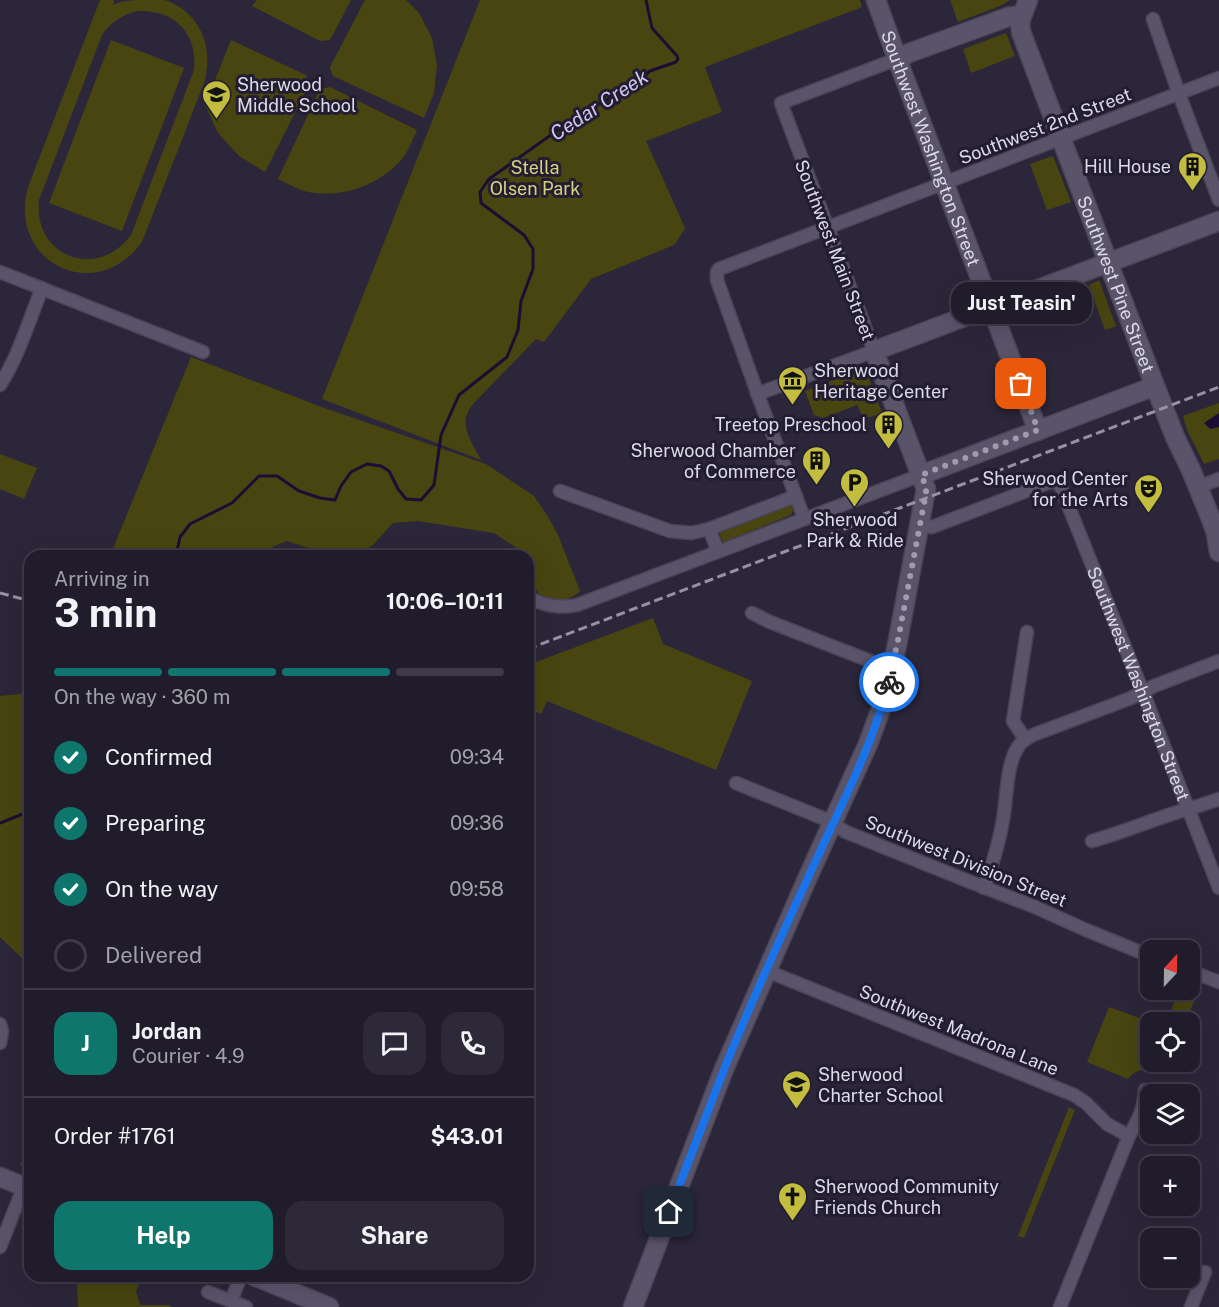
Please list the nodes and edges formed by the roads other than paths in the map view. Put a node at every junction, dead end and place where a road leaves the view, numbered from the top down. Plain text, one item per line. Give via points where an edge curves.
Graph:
1 (876, 0) edge
2 (1025, 7) edge
3 (1154, 19) dead end
4 (897, 59) junction
5 (1219, 78) edge
6 (1179, 94) junction
7 (1062, 139) junction
8 (944, 183) junction
9 (1219, 200) edge
10 (1219, 221) edge
11 (827, 228) junction
12 (1109, 263) junction
13 (0, 272) edge
14 (42, 288) junction
15 (992, 307) junction
16 (874, 351) junction
17 (203, 352) dead end
18 (0, 385) edge
19 (1155, 386) junction
20 (757, 394) junction
21 (1038, 430) junction
22 (921, 475) junction
23 (1219, 479) edge
24 (1198, 487) junction
25 (560, 491) dead end
26 (796, 496) junction
27 (804, 518) junction
28 (920, 524) junction
29 (709, 529) junction
30 (718, 551) junction
31 (1219, 552) edge
32 (534, 601) edge
33 (752, 613) dead end
34 (1027, 632) dead end
35 (1219, 661) edge
36 (892, 669) junction
37 (1143, 692) junction
38 (1025, 739) junction
39 (736, 783) dead end
40 (1219, 799) edge
41 (1188, 809) junction
42 (833, 824) junction
43 (1092, 841) dead end
44 (984, 888) junction
45 (1219, 888) edge
46 (1140, 952) edge
47 (767, 971) junction
48 (1200, 975) edge
49 (1219, 982) edge
50 (0, 1024) edge
51 (0, 1043) edge
52 (1140, 1116) edge
53 (1129, 1136) junction
54 (0, 1176) edge
55 (24, 1187) edge
56 (24, 1195) edge
57 (0, 1247) edge
58 (1205, 1272) dead end
59 (239, 1282) edge
60 (269, 1282) edge
61 (208, 1292) dead end
62 (231, 1301) junction
63 (246, 1307) edge
64 (329, 1307) edge
65 (633, 1307) edge
66 (1060, 1307) edge
67 (1191, 1307) edge

1 - 4 street, Southwest Washington Street
2 - 4 street
2 - 7 street, Southwest Pine Street via 1021,32
3 - 6 street
4 - 8 street, Southwest Washington Street
4 - 11 street, Southwest Main Street via 781,103
5 - 6 street, Southwest 2nd Street
6 - 7 street, Southwest 2nd Street
6 - 9 street
7 - 8 street, Southwest 2nd Street
7 - 12 street, Southwest Pine Street
8 - 11 street, Southwest 2nd Street
8 - 15 street, Southwest Washington Street
10 - 12 street
11 - 16 street, Southwest Main Street
11 - 20 street, Southwest 2nd Street via 717,272
12 - 15 street
12 - 19 street, Southwest Pine Street
13 - 14 street
14 - 17 street
14 - 18 street
15 - 16 street
15 - 21 street, Southwest Washington Street
16 - 20 street
16 - 22 street, Southwest Main Street
19 - 21 street
19 - 24 street, Southwest Pine Street
20 - 26 street
21 - 22 street
22 - 27 street
22 - 28 street, Southwest Main Street via 926,489
23 - 24 street
24 - 31 street, Southwest Pine Street via 1214,526
25 - 29 street via 670,531 691,533
26 - 27 street
26 - 29 street
27 - 30 street
28 - 36 street, Southwest Main Street
28 - 37 street, Southwest Washington Street via 932,527 1050,482 1060,486
29 - 30 street
30 - 32 street via 566,607
33 - 36 street
34 - 38 street via 1013,721
35 - 37 street
36 - 42 street, Southwest Main Street via 876,726
37 - 38 street
37 - 41 street, Southwest Washington Street
38 - 44 street via 1018,746 1010,769 1001,830
39 - 42 street, Southwest Division Street
40 - 41 street
41 - 43 street
41 - 45 street, Southwest Washington Street
42 - 44 street, Southwest Division Street
42 - 47 street, Southwest Main Street
44 - 46 street, Southwest Division Street
47 - 53 street, Southwest Madrona Lane via 1074,1095 1107,1124
47 - 65 street, Southwest Main Street via 724,1069
48 - 49 street
50 - 51 street
52 - 53 street
53 - 66 street
54 - 55 street
56 - 57 street
58 - 67 street
59 - 62 street
60 - 64 street
61 - 62 street
62 - 63 street

